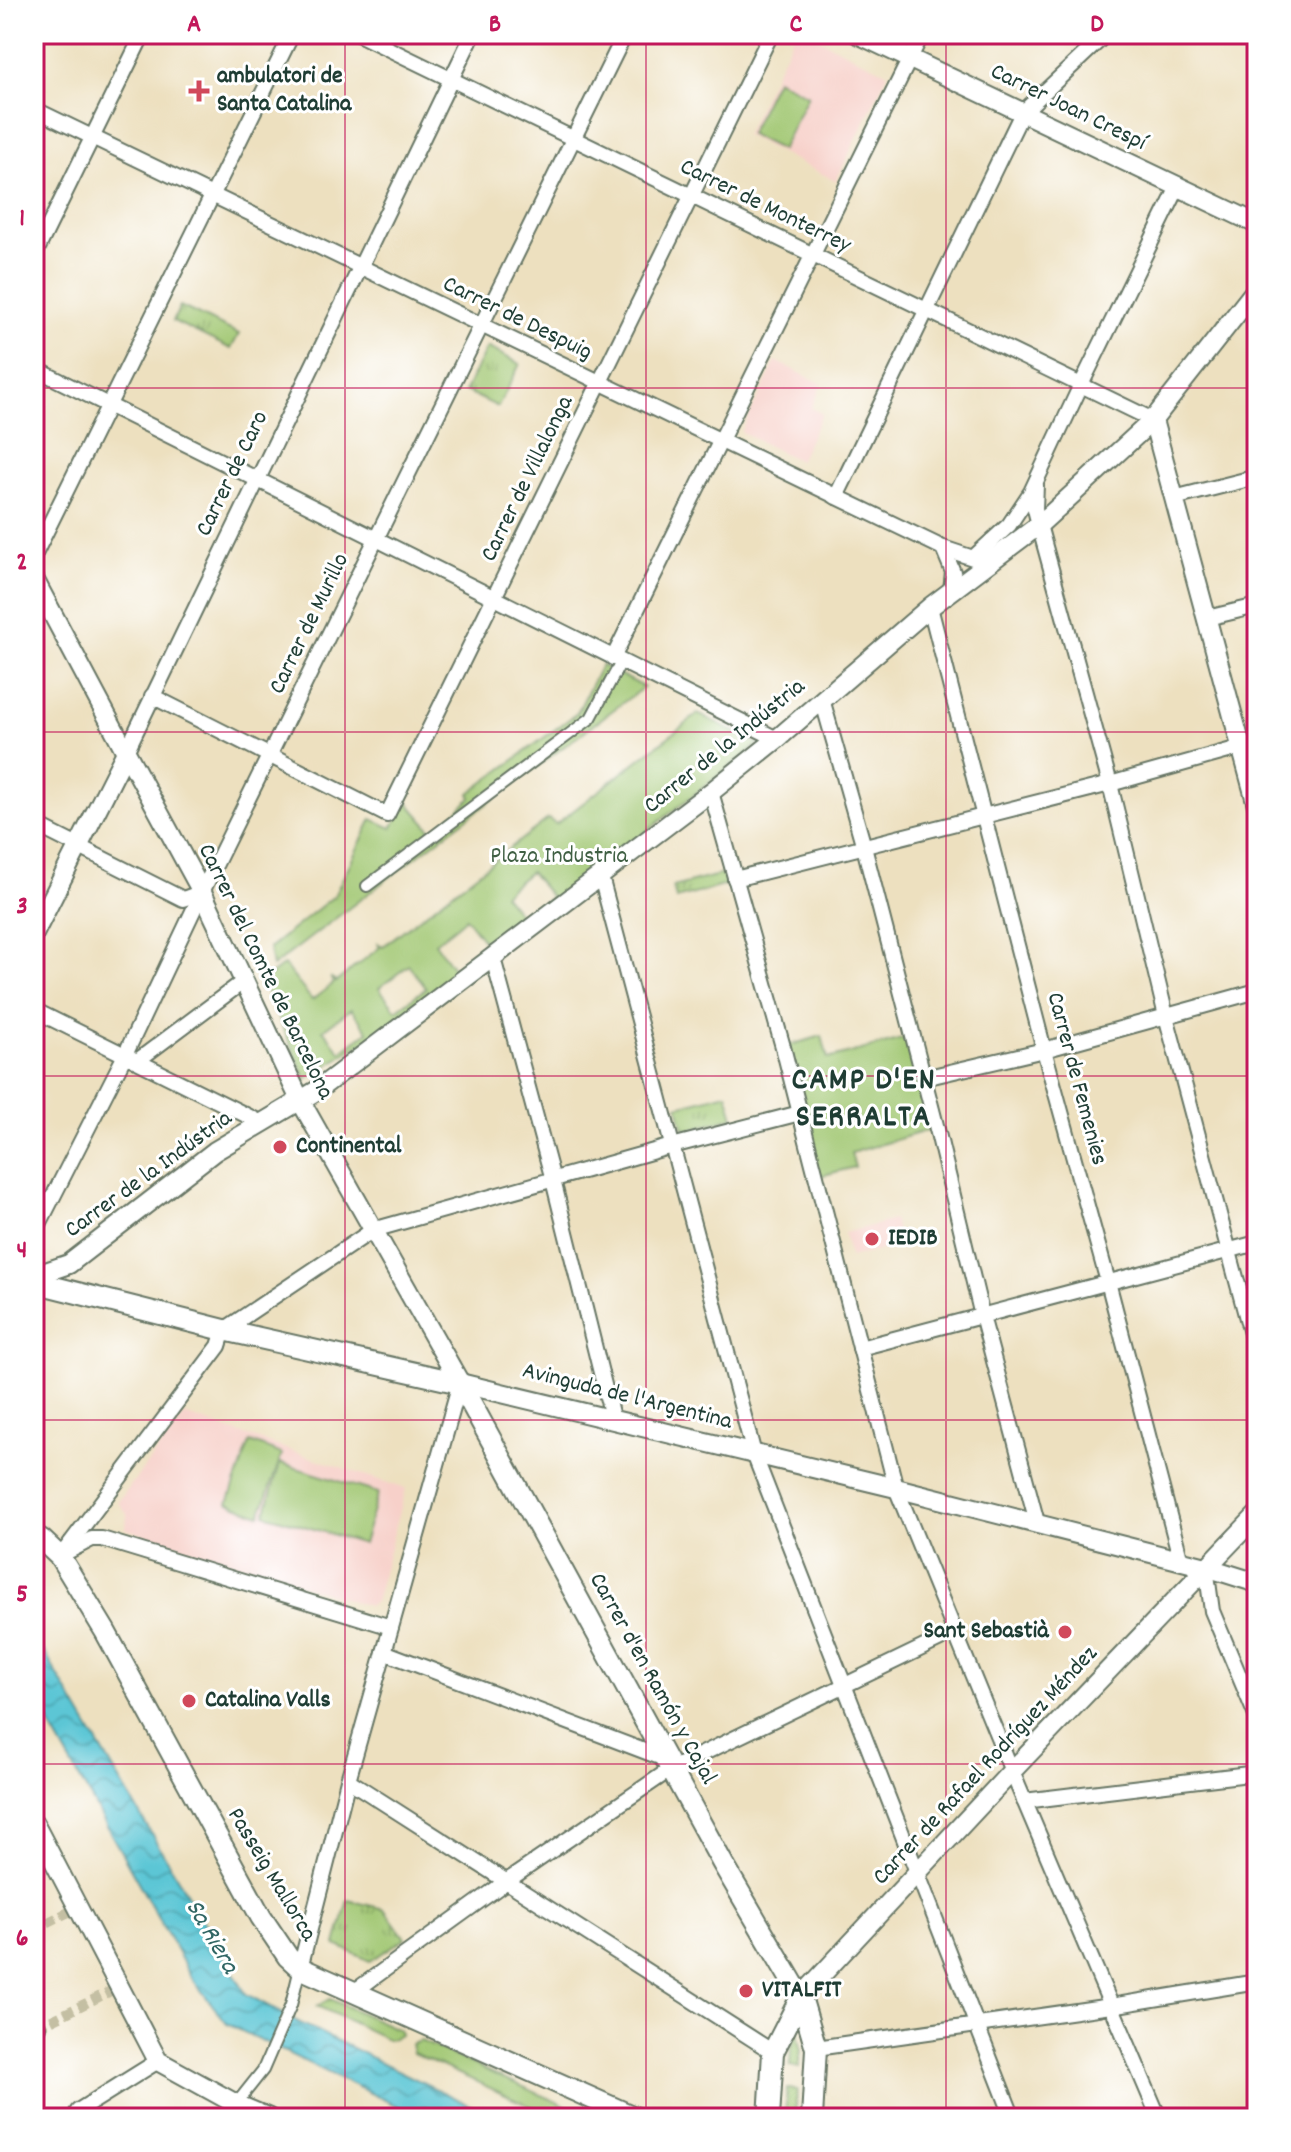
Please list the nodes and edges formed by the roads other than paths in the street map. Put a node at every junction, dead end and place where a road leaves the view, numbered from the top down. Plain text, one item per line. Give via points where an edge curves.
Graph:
1 (143, 34) edge
2 (292, 34) edge
3 (358, 34) edge
4 (473, 34) edge
5 (625, 34) edge
6 (771, 34) edge
7 (858, 34) edge
8 (922, 34) edge
9 (1103, 35) edge
10 (909, 58) junction
11 (452, 79) junction
12 (34, 109) edge
13 (1022, 113) junction
14 (573, 138) junction
15 (92, 139) junction
16 (1178, 187) junction
17 (692, 195) junction
18 (212, 196) junction
19 (1257, 224) edge
20 (813, 254) junction
21 (34, 256) edge
22 (360, 268) junction
23 (1257, 288) edge
24 (927, 310) junction
25 (481, 326) junction
26 (34, 368) edge
27 (599, 383) junction
28 (1081, 385) junction
29 (108, 405) junction
30 (1153, 420) junction
31 (720, 441) junction
32 (1257, 477) edge
33 (257, 479) junction
34 (1037, 479) junction
35 (836, 497) junction
36 (1174, 498) junction
37 (1039, 525) junction
38 (376, 539) junction
39 (943, 548) junction
40 (34, 556) edge
41 (34, 579) edge
42 (951, 590) junction
43 (494, 598) junction
44 (1257, 606) edge
45 (930, 607) junction
46 (1207, 618) junction
47 (617, 660) junction
48 (152, 696) junction
49 (822, 699) junction
50 (777, 739) junction
51 (1249, 745) edge
52 (126, 752) junction
53 (270, 756) junction
54 (1110, 784) junction
55 (711, 792) junction
56 (1257, 805) edge
57 (983, 814) junction
58 (34, 824) edge
59 (78, 846) junction
60 (864, 847) junction
61 (601, 877) junction
62 (735, 879) junction
63 (367, 886) dead end
64 (202, 892) junction
65 (34, 934) edge
66 (493, 958) junction
67 (244, 981) junction
68 (1257, 991) edge
69 (34, 1010) edge
70 (1166, 1016) junction
71 (1044, 1050) junction
72 (131, 1058) junction
73 (924, 1078) junction
74 (300, 1100) junction
75 (800, 1113) junction
76 (262, 1123) junction
77 (672, 1146) junction
78 (553, 1180) junction
79 (373, 1230) junction
80 (34, 1234) edge
81 (1257, 1243) edge
82 (1230, 1251) junction
83 (34, 1279) edge
84 (1108, 1282) junction
85 (982, 1316) junction
86 (224, 1330) junction
87 (860, 1348) junction
88 (1257, 1356) edge
89 (460, 1383) junction
90 (613, 1421) junction
91 (754, 1454) junction
92 (896, 1488) junction
93 (1257, 1515) edge
94 (1038, 1526) junction
95 (34, 1535) edge
96 (60, 1557) junction
97 (1181, 1561) junction
98 (1206, 1567) junction
99 (1257, 1583) edge
100 (391, 1627) junction
101 (955, 1632) junction
102 (384, 1652) junction
103 (844, 1686) junction
104 (1257, 1718) edge
105 (668, 1764) junction
106 (1012, 1771) junction
107 (1257, 1773) edge
108 (348, 1780) junction
109 (1024, 1801) junction
110 (34, 1823) edge
111 (916, 1874) junction
112 (507, 1881) junction
113 (300, 1968) junction
114 (1257, 1982) edge
115 (355, 1991) junction
116 (801, 1997) junction
117 (1111, 2006) junction
118 (977, 2025) junction
119 (816, 2048) junction
120 (773, 2052) junction
121 (158, 2061) junction
122 (236, 2104) junction
123 (74, 2118) edge
124 (269, 2118) edge
125 (636, 2118) edge
126 (769, 2118) edge
127 (812, 2118) edge
128 (1013, 2118) edge
129 (1159, 2118) edge

1 - 15 street
2 - 18 street
3 - 11 street, Carrer de Monterrey
4 - 11 street, Carrer de Caro
5 - 14 street, Carrer de Murillo
6 - 17 street, Carrer de Villalonga
7 - 10 street, Carrer Joan Crespí
8 - 10 street
9 - 13 street
10 - 13 street, Carrer Joan Crespí
10 - 20 street
11 - 14 street, Carrer de Monterrey
11 - 22 street, Carrer de Caro
12 - 15 street, Carrer de Despuig
13 - 16 street, Carrer Joan Crespí
13 - 24 street
14 - 17 street, Carrer de Monterrey
14 - 25 street, Carrer de Murillo
15 - 18 street, Carrer de Despuig
15 - 21 street
16 - 19 street, Carrer Joan Crespí
16 - 28 street
17 - 20 street, Carrer de Monterrey
17 - 27 street, Carrer de Villalonga
18 - 22 street, Carrer de Despuig
18 - 29 street
20 - 24 street, Carrer de Monterrey
20 - 31 street
22 - 25 street, Carrer de Despuig
22 - 33 street, Carrer de Caro
23 - 30 street, Carrer de la Indústria
24 - 28 street, Carrer de Monterrey
24 - 35 street
25 - 27 street, Carrer de Despuig
25 - 38 street, Carrer de Murillo
26 - 29 street
27 - 31 street, Carrer de Despuig
27 - 43 street, Carrer de Villalonga
28 - 30 street, Carrer de Monterrey
28 - 34 street
29 - 33 street
29 - 40 street
30 - 36 street
30 - 37 street, Carrer de la Indústria
31 - 35 street, Carrer de Despuig
31 - 47 street
32 - 36 street
33 - 38 street
33 - 48 street, Carrer de Caro
34 - 37 street
34 - 39 street, Carrer de Despuig via 1009,525 973,558
35 - 39 street, Carrer de Despuig
36 - 46 street
37 - 42 street, Carrer de la Indústria
37 - 54 street
38 - 43 street
38 - 53 street, Carrer de Murillo
39 - 42 street via 953,572
41 - 52 street, Carrer del Comte de Barcelona
42 - 45 street, Carrer de la Indústria
43 - 47 street
43 - 53 street, Carrer de Villalonga via 387,815
44 - 46 street
45 - 49 street, Carrer de la Indústria
45 - 57 street, Carrer de Femenies
46 - 51 street
47 - 50 street
47 - 63 street via 591,718
48 - 52 street, Carrer de Caro
48 - 53 street
49 - 50 street, Carrer de la Indústria
49 - 60 street
50 - 55 street, Carrer de la Indústria
51 - 54 street
51 - 56 street
52 - 59 street, Carrer de Caro
52 - 64 street, Carrer del Comte de Barcelona
53 - 64 street, Carrer de Murillo
54 - 57 street
54 - 70 street
55 - 61 street, Carrer de la Indústria
55 - 62 street
57 - 60 street
57 - 71 street, Carrer de Femenies
58 - 59 street
59 - 64 street via 183,899
59 - 65 street, Carrer de Caro
60 - 62 street
60 - 73 street
61 - 66 street, Carrer de la Indústria
61 - 77 street
62 - 75 street
64 - 67 street, Carrer del Comte de Barcelona
64 - 72 street, Carrer de Murillo
66 - 74 street, Carrer de la Indústria
66 - 78 street
67 - 72 street
67 - 74 street, Carrer del Comte de Barcelona
68 - 70 street
69 - 72 street
70 - 71 street
70 - 82 street
71 - 73 street
71 - 84 street, Carrer de Femenies
72 - 76 street
72 - 80 street, Carrer de Murillo
73 - 85 street
74 - 76 street, Carrer de la Indústria
74 - 79 street, Carrer del Comte de Barcelona
75 - 77 street
75 - 87 street
76 - 83 street, Carrer de la Indústria via 215,1151 69,1264
77 - 78 street
77 - 91 street
78 - 79 street
78 - 90 street
79 - 86 street
79 - 89 street, Carrer del Comte de Barcelona
81 - 82 street
82 - 84 street
82 - 88 street
83 - 86 main road, Avinguda de l'Argentina
84 - 85 street
84 - 97 street, Carrer de Femenies
85 - 87 street
85 - 94 street
86 - 89 main road, Avinguda de l'Argentina
86 - 96 street via 219,1346
87 - 92 street
89 - 90 street, Avinguda de l'Argentina
89 - 100 street
89 - 105 main road, Carrer d'en Ramón y Cajal
90 - 91 street, Avinguda de l'Argentina
91 - 92 street, Avinguda de l'Argentina
91 - 103 street
92 - 94 street, Avinguda de l'Argentina
92 - 101 street
93 - 98 street, Carrer de Rafael Rodríguez Méndez
94 - 97 street, Avinguda de l'Argentina
95 - 96 main road, Passeig Mallorca
96 - 100 street via 84,1542 102,1539
96 - 113 main road, Passeig Mallorca via 261,1917
97 - 98 street, Avinguda de l'Argentina
98 - 99 street, Avinguda de l'Argentina
98 - 104 street via 1212,1611
98 - 106 street, Carrer de Rafael Rodríguez Méndez
100 - 102 street
101 - 103 street
101 - 106 street
102 - 105 street
102 - 108 street
103 - 105 street
103 - 111 street
105 - 112 street
105 - 116 main road, Carrer d'en Ramón y Cajal
106 - 109 street
106 - 111 street, Carrer de Rafael Rodríguez Méndez
107 - 109 street
108 - 112 street
108 - 113 street
109 - 117 street
110 - 121 street
111 - 116 street, Carrer de Rafael Rodríguez Méndez
111 - 118 street
112 - 115 street
112 - 120 street
113 - 115 main road, Passeig Mallorca
113 - 122 street via 291,2005 263,2070
114 - 117 street
115 - 125 main road, Passeig Mallorca
116 - 119 main road, Carrer d'en Ramón y Cajal
116 - 120 main road
117 - 118 street
117 - 129 street
118 - 119 street
118 - 128 street
119 - 127 main road, Carrer d'en Ramón y Cajal
120 - 126 main road
121 - 122 street
121 - 123 street
122 - 124 street

